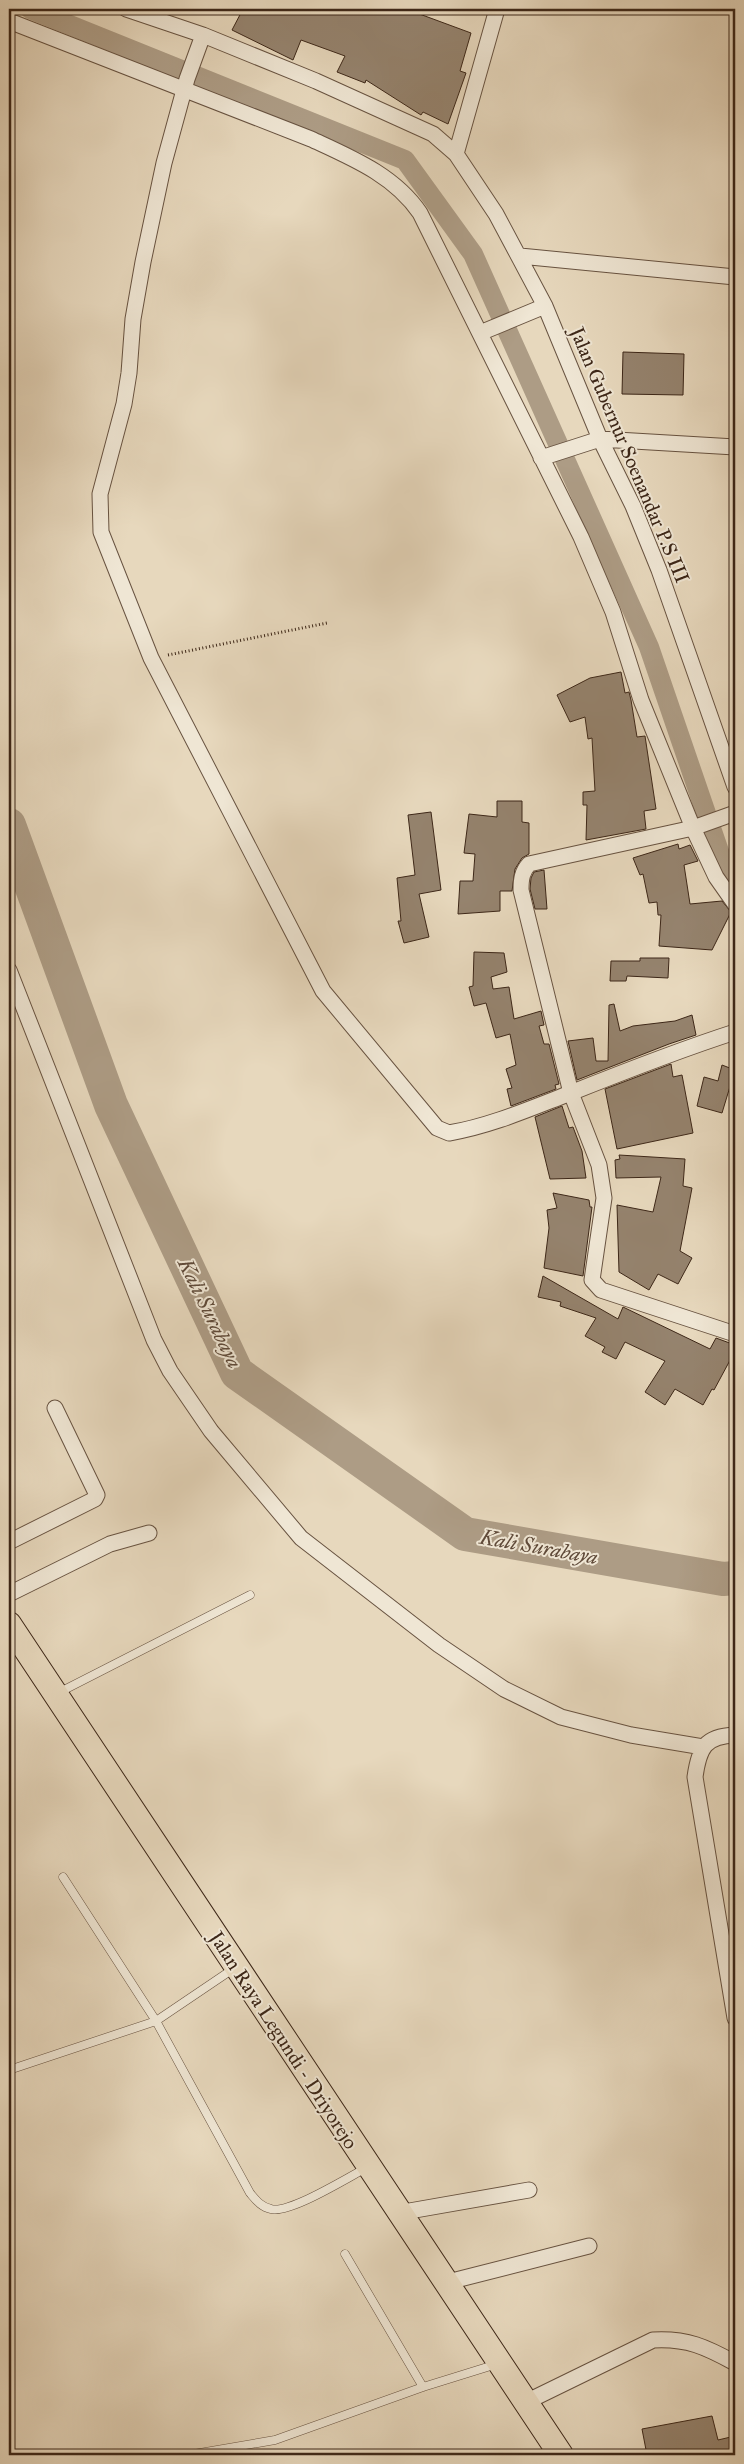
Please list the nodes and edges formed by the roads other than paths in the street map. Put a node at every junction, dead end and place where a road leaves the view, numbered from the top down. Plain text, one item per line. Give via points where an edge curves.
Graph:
1 (126, 9) edge
2 (497, 9) edge
3 (9, 21) edge
4 (201, 40) junction
5 (186, 84) junction
6 (456, 154) junction
7 (520, 256) junction
8 (735, 278) edge
9 (539, 309) junction
10 (480, 333) junction
11 (595, 441) junction
12 (735, 447) edge
13 (546, 457) junction
14 (735, 787) edge
15 (734, 814) edge
16 (698, 827) junction
17 (735, 904) edge
18 (9, 970) edge
19 (735, 1032) edge
20 (571, 1093) junction
21 (735, 1334) edge
22 (56, 1408) dead end
23 (149, 1533) dead end
24 (9, 1542) edge
25 (9, 1594) edge
26 (250, 1595) dead end
27 (9, 1624) edge
28 (55, 1694) junction
29 (735, 1734) edge
30 (703, 1747) junction
31 (63, 1877) dead end
32 (235, 1967) junction
33 (735, 2018) edge
34 (156, 2021) junction
35 (9, 2070) edge
36 (368, 2167) junction
37 (530, 2190) dead end
38 (398, 2213) junction
39 (589, 2246) dead end
40 (345, 2254) dead end
41 (444, 2283) junction
42 (735, 2363) edge
43 (498, 2364) junction
44 (424, 2387) junction
45 (526, 2402) junction
46 (188, 2455) edge
47 (561, 2455) edge

1 - 4 street, Jalan Gubernur Soenandar P.S III
2 - 6 street
3 - 5 street
4 - 5 street
4 - 6 street, Jalan Gubernur Soenandar P.S III via 316,81 433,134
5 - 10 street via 354,159 393,182 420,213
5 - 20 street via 164,163 143,262 125,396 100,494 100,532 151,658 323,991 437,1128 449,1133 462,1131
6 - 7 street, Jalan Gubernur Soenandar P.S III
7 - 8 street
7 - 9 street, Jalan Gubernur Soenandar P.S III
9 - 10 street
9 - 11 street, Jalan Gubernur Soenandar P.S III
10 - 13 street
11 - 12 street
11 - 13 street
11 - 14 street, Jalan Gubernur Soenandar P.S III via 632,506 659,570
13 - 16 street via 613,612 641,700
15 - 16 street
16 - 17 street via 716,877
16 - 20 street via 529,864 524,871 521,890
18 - 30 street via 154,1340 170,1371 212,1431 300,1538 439,1645 504,1689 561,1717 631,1735
19 - 20 street via 682,1049
20 - 21 street via 600,1165 604,1198 592,1272 595,1286
22 - 24 street via 97,1495 95,1499
23 - 25 street via 110,1544
26 - 28 lane
27 - 28 main road, Jalan Raya Legundi - Driyorejo
28 - 32 main road, Jalan Raya Legundi - Driyorejo
29 - 30 street via 716,1736
30 - 33 street via 695,1777
31 - 34 lane
32 - 34 lane
32 - 36 main road, Jalan Raya Legundi - Driyorejo
34 - 35 lane
34 - 36 lane via 250,2193 260,2204 272,2210 288,2208
36 - 38 main road, Jalan Raya Legundi - Driyorejo
37 - 38 street
38 - 41 main road, Jalan Raya Legundi - Driyorejo
39 - 41 street
40 - 44 lane
41 - 43 main road, Jalan Raya Legundi - Driyorejo
42 - 45 street via 704,2346 671,2339 653,2340
43 - 44 lane
43 - 45 main road, Jalan Raya Legundi - Driyorejo
44 - 46 lane via 274,2440
45 - 47 main road, Jalan Raya Legundi - Driyorejo

